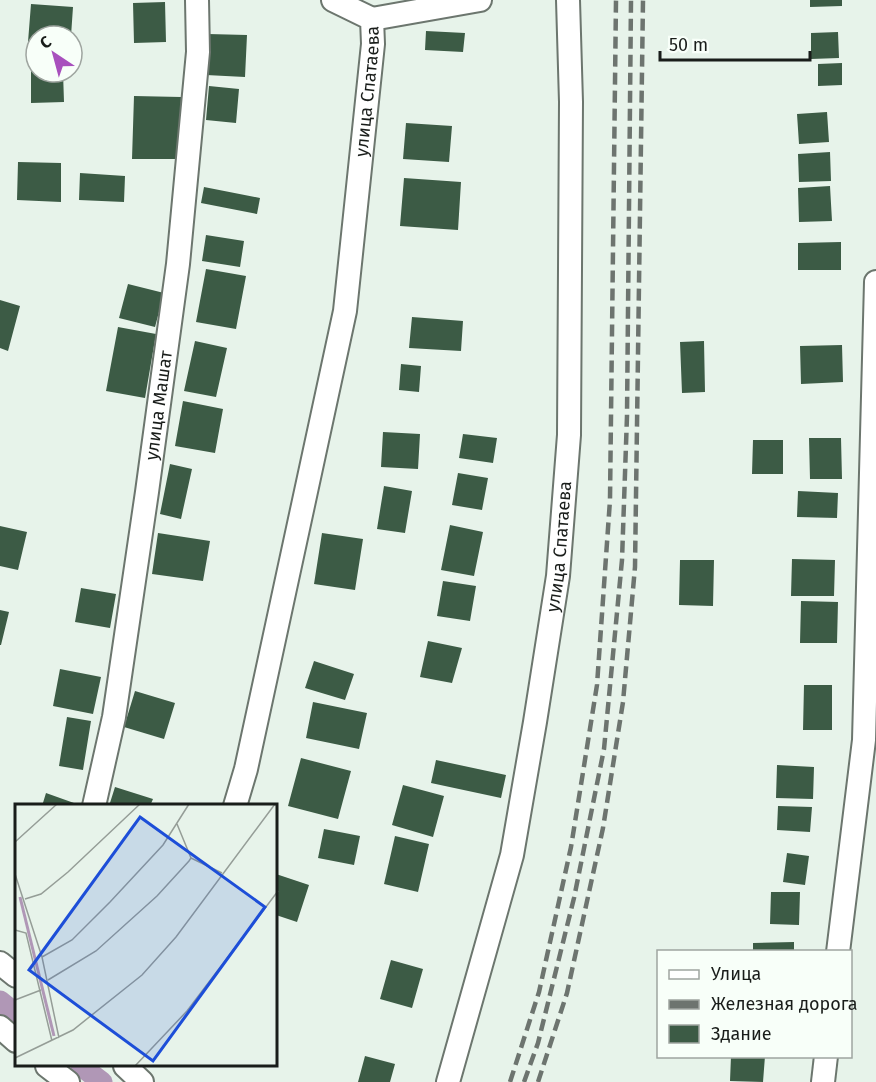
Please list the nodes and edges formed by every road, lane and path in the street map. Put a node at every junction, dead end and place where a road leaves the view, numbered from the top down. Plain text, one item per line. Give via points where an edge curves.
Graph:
1 (197, 0) edge
2 (333, 0) edge
3 (480, 0) edge
4 (568, 0) edge
5 (372, 18) junction
6 (876, 282) edge
7 (94, 804) edge
8 (236, 804) edge
9 (838, 950) edge
10 (0, 963) edge
11 (15, 975) edge
12 (0, 1028) edge
13 (15, 1040) edge
14 (826, 1058) edge
15 (49, 1067) edge
16 (127, 1067) edge
17 (68, 1082) edge
18 (142, 1082) edge
19 (448, 1082) edge
20 (822, 1082) edge

1 - 7 street, улица Машат via 198,52 178,264 114,717
2 - 5 street, улица Спатаева
3 - 5 street
4 - 19 street, улица Спатаева via 572,102 568,435 558,576 512,855
5 - 8 street, улица Спатаева via 373,44 345,311
6 - 9 street via 864,740
10 - 11 street
12 - 13 street
14 - 20 street
15 - 17 street
16 - 18 street

